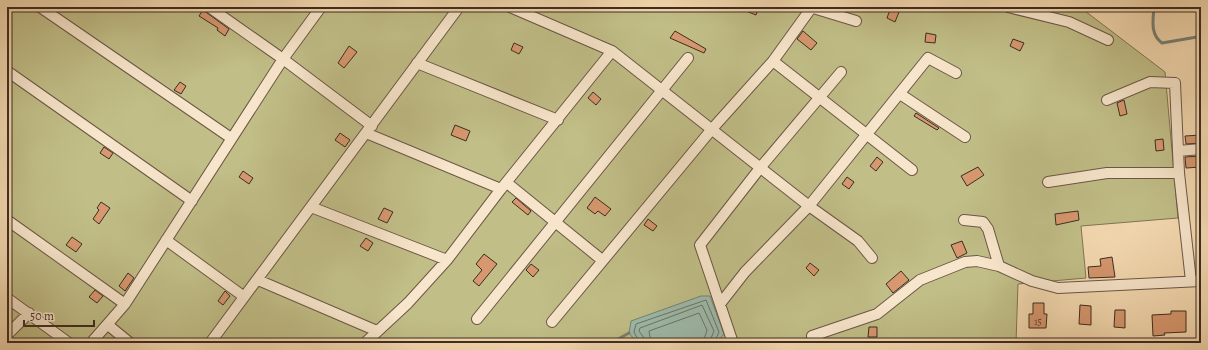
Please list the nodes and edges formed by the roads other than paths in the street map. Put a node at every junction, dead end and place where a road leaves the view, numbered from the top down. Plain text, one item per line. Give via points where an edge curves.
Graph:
1 (40, 7) edge
2 (208, 7) edge
3 (321, 7) edge
4 (459, 7) edge
5 (510, 7) edge
6 (811, 7) edge
7 (1008, 7) edge
8 (856, 21) dead end
9 (1108, 40) dead end
10 (612, 51) junction
11 (688, 58) dead end
12 (283, 59) junction
13 (773, 61) junction
14 (417, 63) junction
15 (7, 71) edge
16 (841, 72) dead end
17 (956, 73) dead end
18 (662, 89) junction
19 (900, 94) junction
20 (820, 97) junction
21 (1107, 100) dead end
22 (558, 120) junction
23 (369, 129) junction
24 (712, 129) junction
25 (866, 134) junction
26 (965, 137) dead end
27 (231, 138) junction
28 (1201, 149) edge
29 (1178, 151) junction
30 (760, 168) junction
31 (912, 170) dead end
32 (1179, 172) junction
33 (1048, 182) dead end
34 (504, 186) junction
35 (192, 201) junction
36 (809, 206) junction
37 (310, 207) junction
38 (7, 220) edge
39 (964, 220) dead end
40 (556, 221) junction
41 (166, 240) junction
42 (872, 258) dead end
43 (447, 260) junction
44 (602, 260) junction
45 (999, 266) junction
46 (258, 280) junction
47 (1196, 281) edge
48 (243, 296) junction
49 (7, 298) edge
50 (125, 304) junction
51 (720, 304) junction
52 (29, 313) junction
53 (477, 319) dead end
54 (552, 322) dead end
55 (108, 325) junction
56 (377, 331) junction
57 (7, 335) edge
58 (812, 336) dead end
59 (69, 343) edge
60 (91, 343) edge
61 (130, 343) edge
62 (210, 343) edge
63 (366, 343) edge
64 (733, 343) edge

1 - 27 street
2 - 12 street
3 - 12 street
4 - 14 street
5 - 10 street
6 - 8 street
6 - 13 street
7 - 9 street via 1069,22
10 - 18 street
10 - 22 street
11 - 18 street
12 - 23 street
12 - 27 street
13 - 20 street
13 - 24 street
14 - 22 street
14 - 23 street
15 - 35 street
16 - 20 street
17 - 19 street via 928,58
18 - 24 street
18 - 40 street
19 - 25 street
19 - 26 street
20 - 25 street
20 - 30 street
21 - 29 street via 1150,82 1175,83
22 - 34 street
23 - 34 street
23 - 37 street
24 - 30 street
24 - 44 street
25 - 31 street
25 - 36 street
27 - 35 street
28 - 29 street
29 - 32 street
30 - 36 street
30 - 51 street via 700,245
32 - 33 street via 1107,173
32 - 47 street
34 - 40 street
34 - 43 street
35 - 41 street
36 - 42 street via 858,241
36 - 51 street via 745,272
37 - 43 street
37 - 46 street
38 - 50 street
39 - 45 street via 984,222
40 - 44 street
40 - 53 street
41 - 48 street
41 - 50 street
43 - 56 street
44 - 54 street
45 - 47 street via 1032,281 1058,288
45 - 58 street via 977,261 965,262 920,280 878,314
46 - 48 street
46 - 56 street
48 - 62 street
49 - 52 street
50 - 55 street
51 - 64 street
52 - 57 street
52 - 59 street
55 - 60 street
55 - 61 street
56 - 63 street

